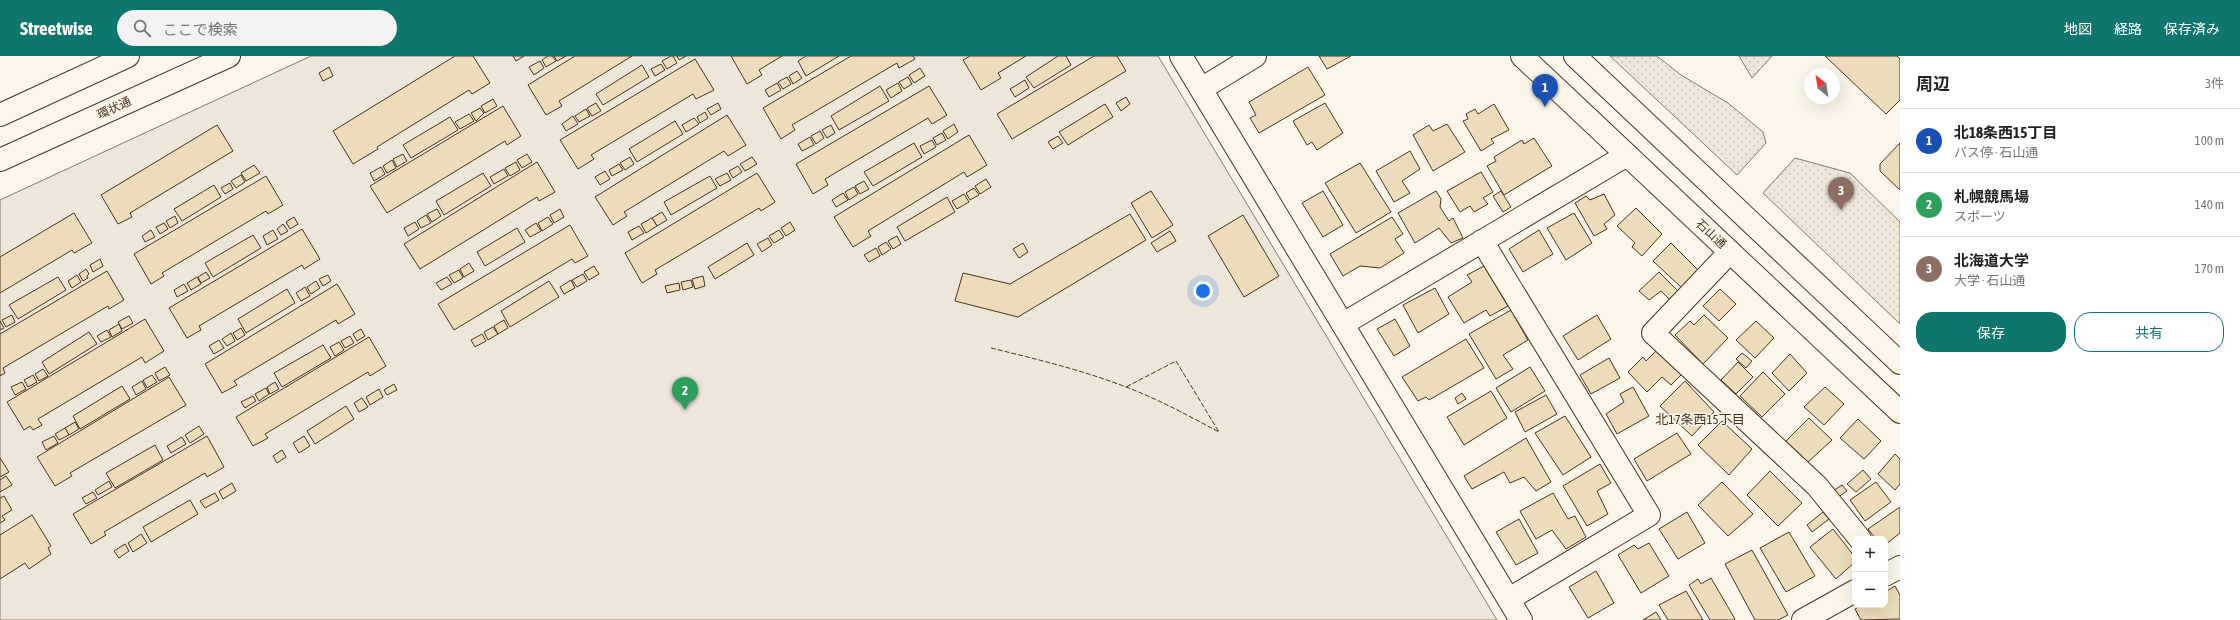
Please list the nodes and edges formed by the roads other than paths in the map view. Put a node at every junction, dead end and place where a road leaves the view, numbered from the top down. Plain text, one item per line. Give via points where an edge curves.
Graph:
1 (128, 56) edge
2 (229, 56) edge
3 (1181, 56) edge
4 (1255, 56) edge
5 (1522, 56) edge
6 (1575, 56) edge
7 (1201, 89) junction
8 (0, 115) edge
9 (1627, 154) junction
10 (0, 160) edge
11 (1482, 241) junction
12 (1730, 252) junction
13 (1343, 324) junction
14 (1900, 362) edge
15 (1900, 412) edge
16 (1858, 536) edge
17 (1852, 594) edge
18 (1509, 599) junction
19 (1830, 614) edge
20 (1521, 620) edge
21 (1803, 620) edge

1 - 8 street
2 - 10 street, 環状通
3 - 7 street
4 - 7 street
5 - 9 street, 石山通
6 - 14 street
7 - 13 street
9 - 11 street
9 - 12 street, 石山通
11 - 13 street
11 - 18 street via 1649,516
12 - 15 street, 石山通
12 - 16 street via 1653,333 1817,486
13 - 18 street
17 - 19 street
18 - 20 street
19 - 21 street

